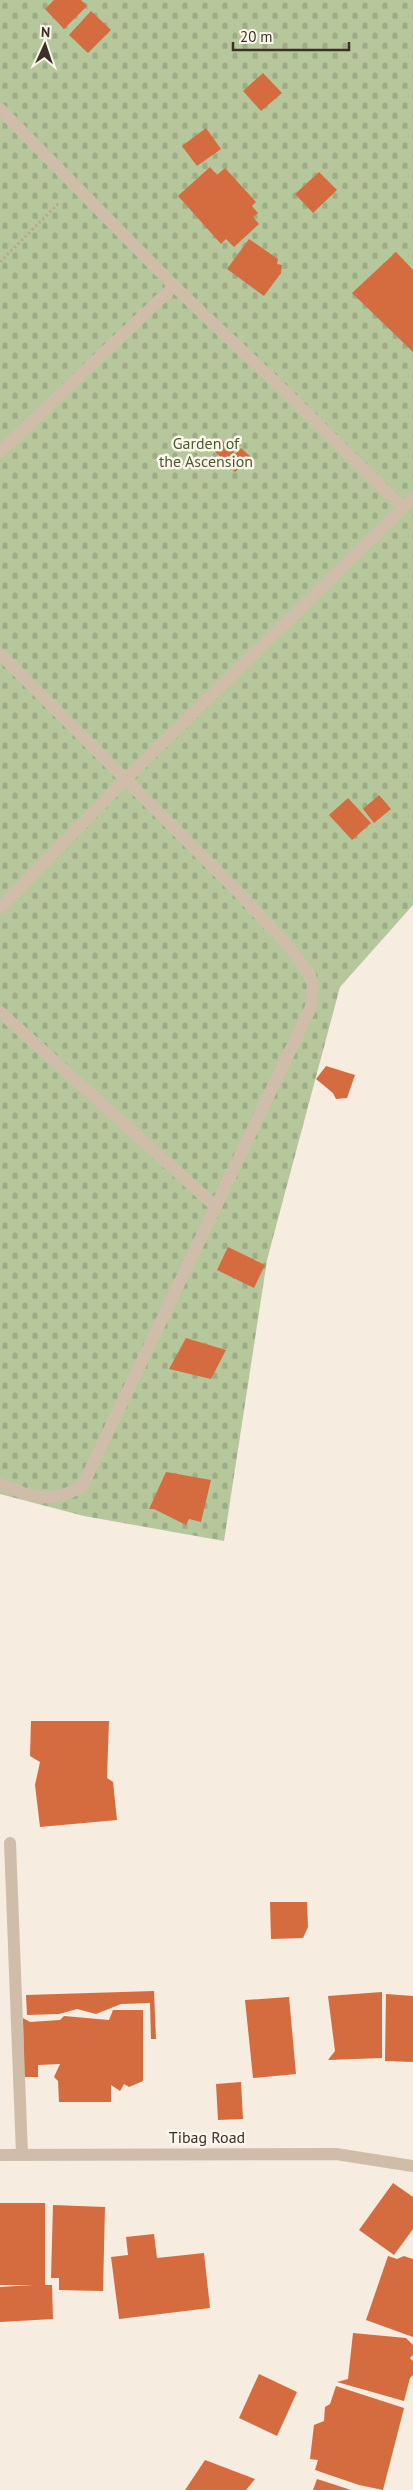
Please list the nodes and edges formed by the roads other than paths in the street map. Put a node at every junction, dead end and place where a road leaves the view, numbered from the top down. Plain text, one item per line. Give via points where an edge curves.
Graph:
1 (0, 110) edge
2 (174, 286) junction
3 (0, 452) edge
4 (413, 498) edge
5 (403, 508) junction
6 (0, 654) edge
7 (125, 780) junction
8 (0, 908) edge
9 (0, 1012) edge
10 (216, 1207) junction
11 (0, 1484) edge
12 (10, 1842) dead end
13 (22, 2154) junction
14 (0, 2155) edge
15 (413, 2166) edge

1 - 2 street
2 - 3 street
2 - 5 street
4 - 5 street
5 - 7 street
6 - 7 street
7 - 8 street
7 - 10 street via 289,947 310,975 313,986 311,1007
9 - 10 street
10 - 11 street via 82,1487 55,1498 42,1498 28,1497
12 - 13 street
13 - 14 street, Tibag Road
13 - 15 street, Tibag Road via 336,2154

